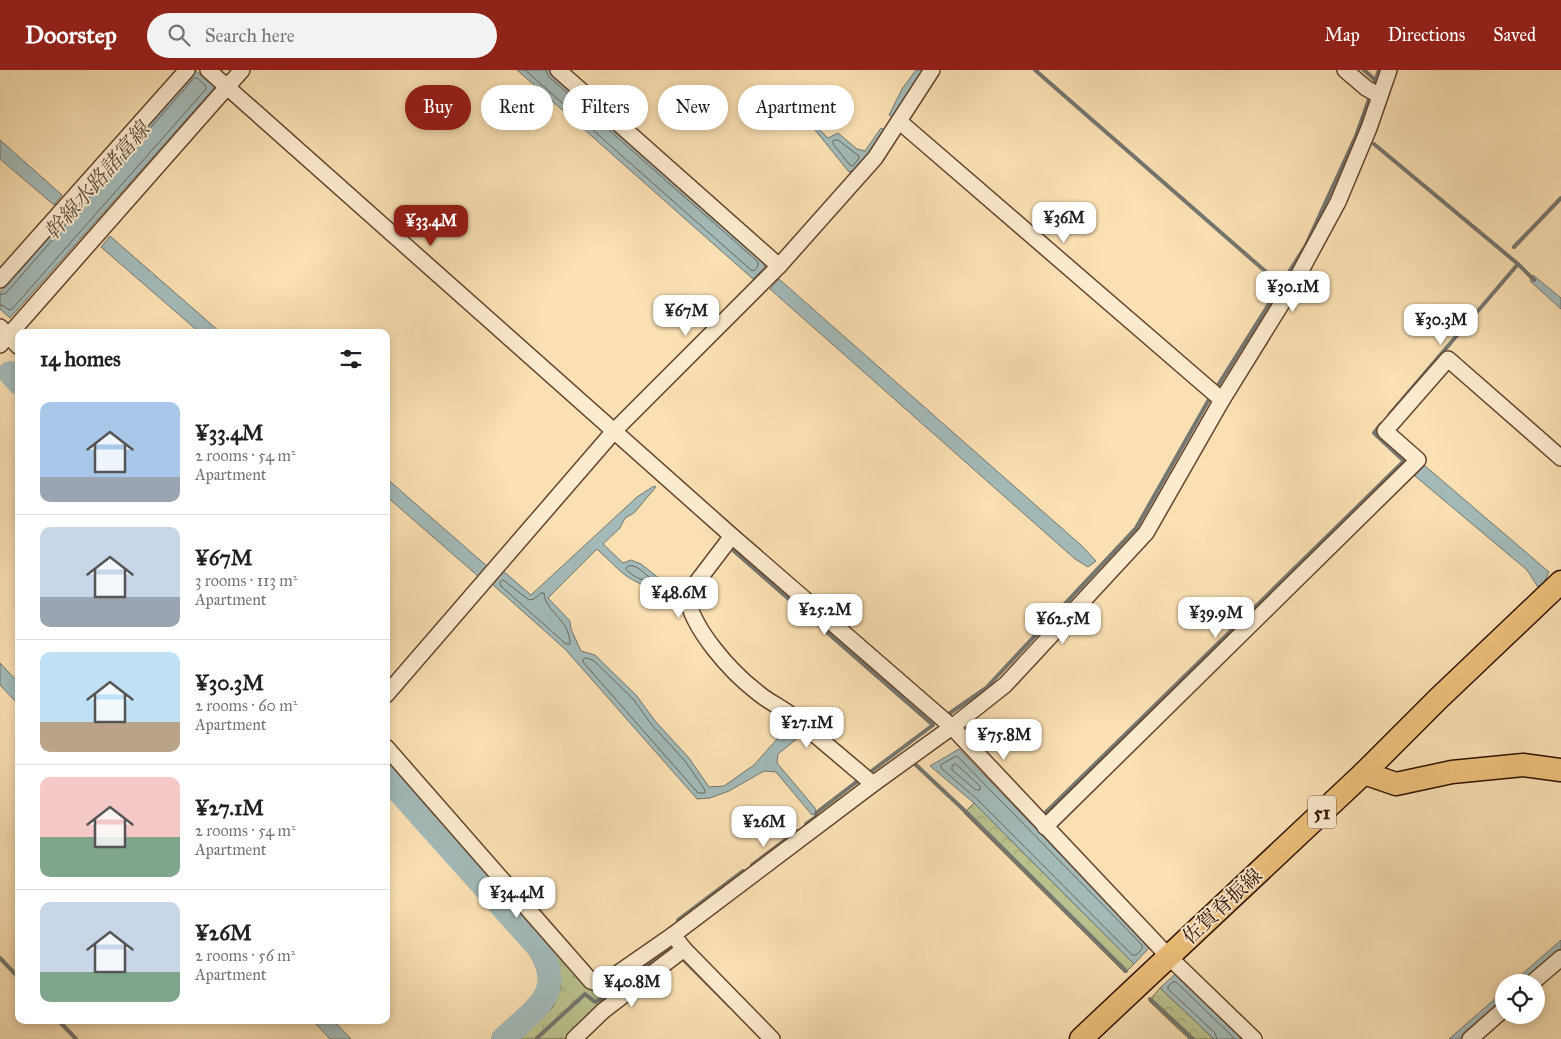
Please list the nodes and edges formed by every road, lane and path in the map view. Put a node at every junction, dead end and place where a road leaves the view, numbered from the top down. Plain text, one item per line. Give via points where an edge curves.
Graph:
1 (186, 70) edge
2 (242, 70) edge
3 (558, 70) edge
4 (932, 70) edge
5 (1345, 70) edge
6 (1389, 70) edge
7 (218, 79) edge
8 (1380, 96) junction
9 (900, 122) junction
10 (779, 266) junction
11 (0, 280) edge
12 (3, 336) edge
13 (15, 344) edge
14 (1222, 400) junction
15 (615, 430) junction
16 (1561, 458) edge
17 (732, 536) junction
18 (1561, 582) edge
19 (390, 690) edge
20 (952, 727) junction
21 (390, 752) edge
22 (1561, 770) edge
23 (1364, 773) junction
24 (873, 784) junction
25 (1045, 826) junction
26 (673, 935) junction
27 (678, 953) junction
28 (1169, 957) junction
29 (1561, 958) edge
30 (1542, 974) edge
31 (1495, 1017) edge
32 (574, 1039) edge
33 (772, 1039) edge
34 (1081, 1039) edge
35 (1254, 1039) edge
36 (1470, 1039) edge

1 - 11 street
2 - 7 street
3 - 10 street
4 - 9 street
5 - 8 street
6 - 8 street
7 - 12 street
7 - 15 street
8 - 14 street via 1338,202 1292,286
9 - 10 street via 875,158
9 - 14 street
10 - 15 street
12 - 13 street
14 - 20 street via 1146,533 1005,685
15 - 17 street
15 - 19 street
16 - 25 street via 1448,359 1385,431 1418,460 1408,472
17 - 20 street
17 - 24 street via 687,595 695,618 710,644 757,693 790,714
18 - 23 main road, 佐賀脊振線 / 51
20 - 24 street
20 - 25 street
21 - 26 street via 591,981 601,985
22 - 23 main road via 1523,765 1452,772 1396,784
23 - 28 main road, 佐賀脊振線 / 51
24 - 26 street
25 - 28 street
26 - 27 street
27 - 32 street via 603,1011
27 - 33 street
28 - 34 main road, 佐賀脊振線 / 51
28 - 35 street
29 - 30 street
31 - 36 street

